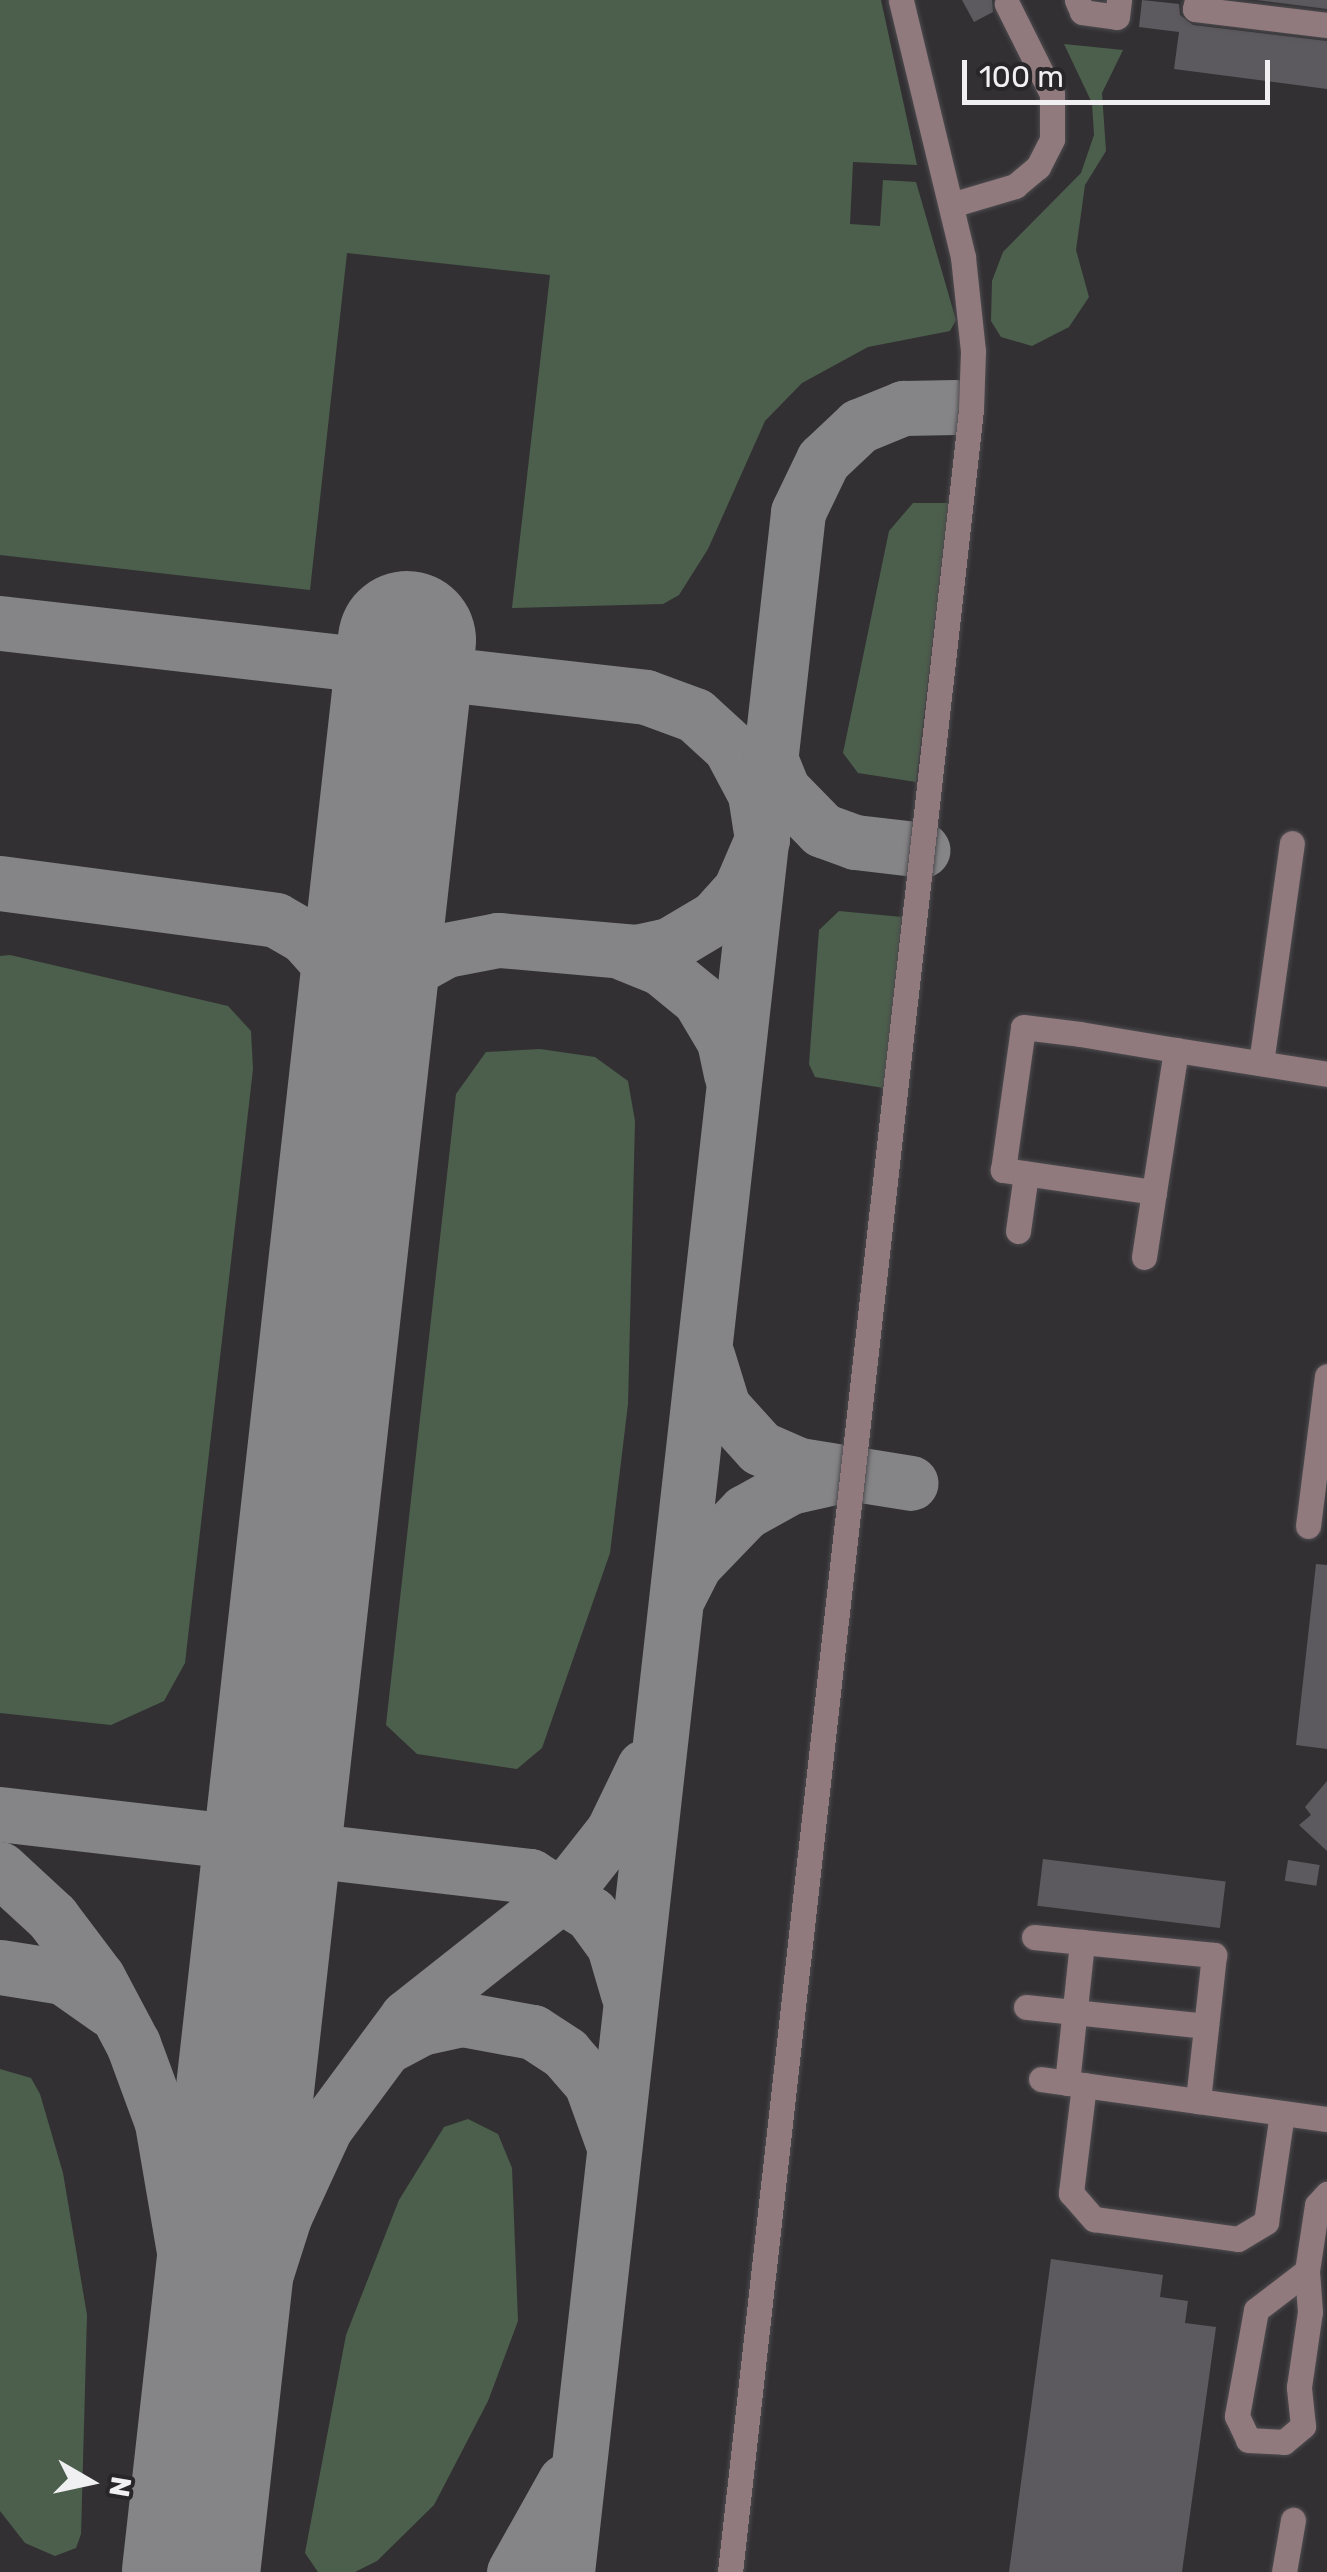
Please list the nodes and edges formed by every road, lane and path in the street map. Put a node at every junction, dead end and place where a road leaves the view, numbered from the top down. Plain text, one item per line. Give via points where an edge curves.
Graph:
1 (901, 0) edge
2 (1077, 0) edge
3 (1119, 0) edge
4 (1197, 0) edge
5 (1007, 4) dead end
6 (1327, 24) edge
7 (951, 205) junction
8 (1292, 843) dead end
9 (1176, 1050) junction
10 (1262, 1064) junction
11 (1327, 1074) edge
12 (1026, 1174) junction
13 (1154, 1192) junction
14 (1018, 1230) dead end
15 (1144, 1257) dead end
16 (1327, 1376) edge
17 (1308, 1526) dead end
18 (1034, 1937) dead end
19 (1082, 1942) junction
20 (1026, 2006) dead end
21 (1074, 2012) junction
22 (1206, 2026) junction
23 (1064, 2082) junction
24 (1198, 2101) junction
25 (1282, 2113) junction
26 (1327, 2119) edge
27 (1327, 2194) edge
28 (1307, 2272) junction
29 (1293, 2520) dead end
30 (730, 2572) edge
31 (1284, 2572) edge

1 - 7 street
2 - 3 street via 1082,12 1117,16
4 - 6 street via 1196,9
5 - 7 street via 1052,94 1052,139 1038,167 1015,186
7 - 30 street via 971,320 969,433
8 - 10 street
9 - 10 street
9 - 12 street via 1022,1026 1002,1170
9 - 13 street
10 - 11 street
12 - 13 street
12 - 14 street
13 - 15 street
16 - 17 street
18 - 19 street
19 - 21 street
19 - 22 street via 1214,1955
20 - 21 street
21 - 22 street
21 - 23 street
22 - 24 street
23 - 24 street
23 - 25 street via 1071,2192 1094,2218 1238,2239 1266,2222
24 - 25 street
25 - 26 street
27 - 28 street via 1317,2205
28 - 28 street via 1256,2310 1238,2416 1248,2440 1284,2442 1303,2426 1299,2387 1310,2312
29 - 31 street

